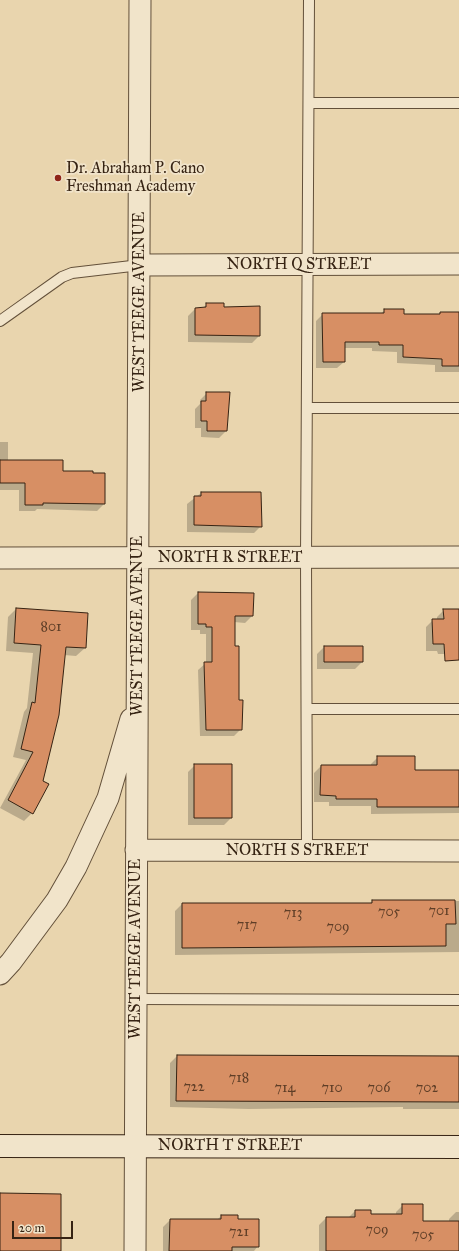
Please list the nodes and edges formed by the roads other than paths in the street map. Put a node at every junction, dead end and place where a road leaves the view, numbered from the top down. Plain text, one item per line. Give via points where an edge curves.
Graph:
1 (140, 0) edge
2 (309, 0) edge
3 (309, 103) junction
4 (459, 103) edge
5 (308, 264) junction
6 (459, 264) edge
7 (140, 265) junction
8 (0, 320) edge
9 (307, 408) junction
10 (459, 408) edge
11 (459, 557) edge
12 (0, 558) edge
13 (139, 558) junction
14 (306, 558) junction
15 (138, 694) junction
16 (307, 709) junction
17 (459, 709) edge
18 (136, 850) junction
19 (307, 851) junction
20 (459, 851) edge
21 (0, 974) edge
22 (136, 999) junction
23 (459, 1000) edge
24 (0, 1146) edge
25 (135, 1146) junction
26 (459, 1147) edge
27 (135, 1251) edge

1 - 7 street, WEST TEEGE AVENUE
2 - 3 lane
3 - 4 lane
3 - 5 lane
5 - 6 street, NORTH Q STREET
5 - 7 street, NORTH Q STREET
5 - 9 lane
7 - 8 lane via 72,273 62,277
7 - 13 street, WEST TEEGE AVENUE
9 - 10 lane
9 - 14 lane
11 - 14 street, NORTH R STREET
12 - 13 street, NORTH R STREET
13 - 14 street, NORTH R STREET
13 - 15 street, WEST TEEGE AVENUE
14 - 16 lane
15 - 18 street, WEST TEEGE AVENUE
15 - 21 street via 108,798 76,868 57,900
16 - 17 lane
16 - 19 lane
18 - 19 street, NORTH S STREET
18 - 22 street, WEST TEEGE AVENUE
19 - 20 street, NORTH S STREET
22 - 23 lane
22 - 25 street, WEST TEEGE AVENUE
24 - 25 street, NORTH T STREET
25 - 26 street, NORTH T STREET
25 - 27 street, WEST TEEGE AVENUE

